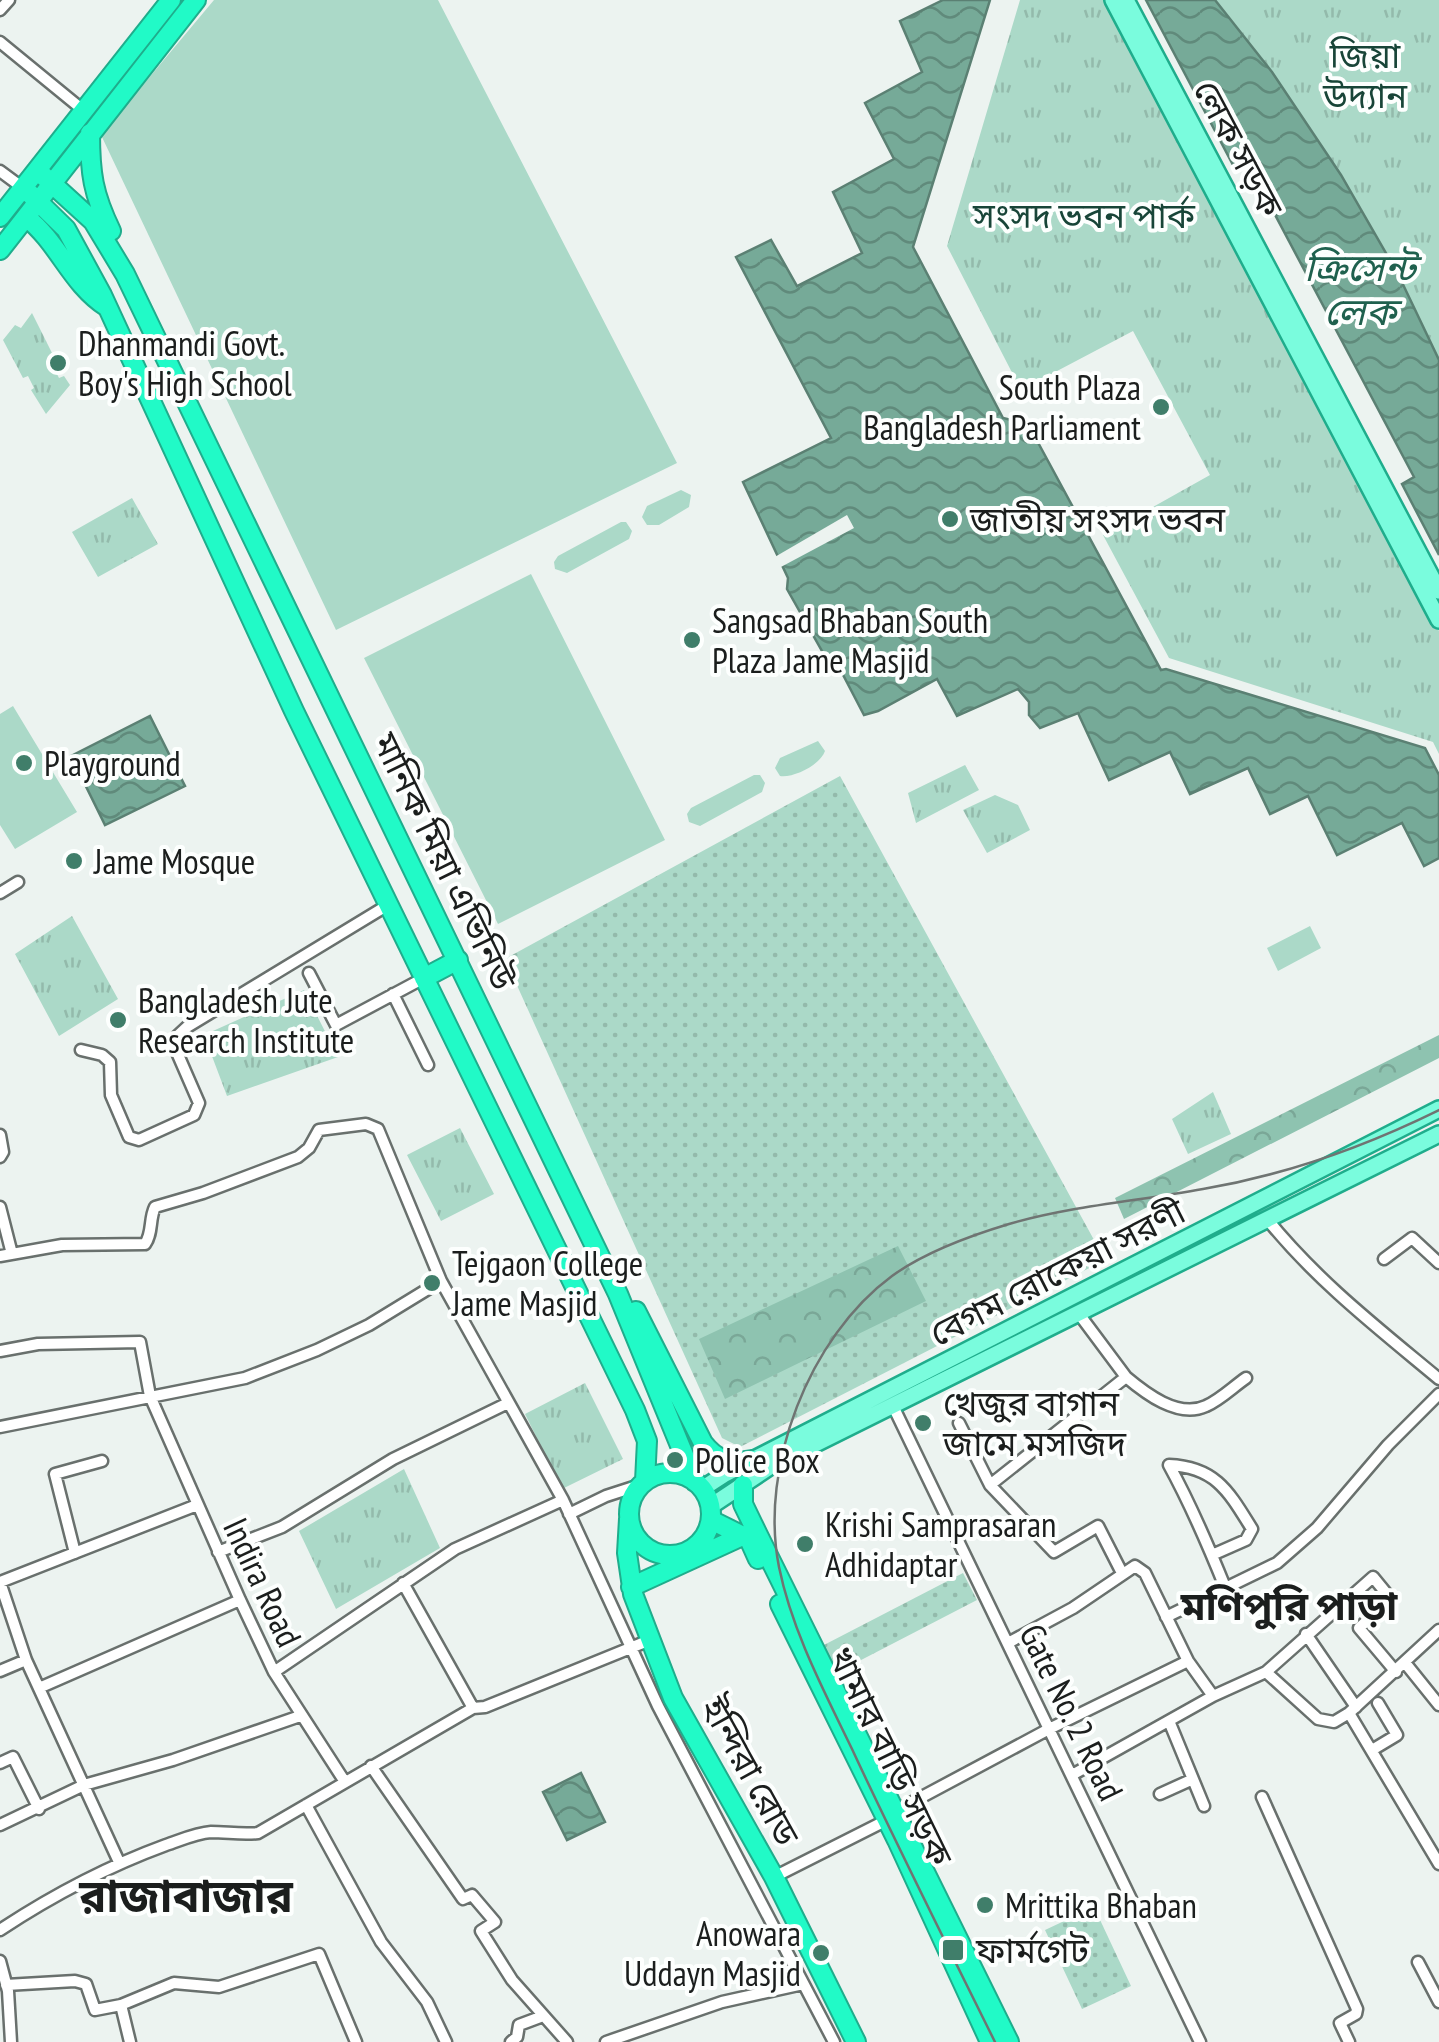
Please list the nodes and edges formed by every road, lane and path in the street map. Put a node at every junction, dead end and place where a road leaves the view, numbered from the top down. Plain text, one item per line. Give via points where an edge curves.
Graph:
1 (8, 0) edge
2 (171, 0) edge
3 (196, 0) edge
4 (1114, 0) edge
5 (1126, 0) edge
6 (0, 10) edge
7 (0, 42) edge
8 (83, 110) junction
9 (90, 133) junction
10 (0, 171) edge
11 (45, 177) junction
12 (24, 188) junction
13 (39, 200) junction
14 (0, 217) edge
15 (26, 217) junction
16 (0, 250) edge
17 (125, 274) junction
18 (107, 308) junction
19 (1439, 590) edge
20 (1439, 620) edge
21 (310, 662) junction
22 (278, 678) junction
23 (18, 882) dead end
24 (0, 892) edge
25 (388, 905) junction
26 (458, 960) junction
27 (309, 973) dead end
28 (424, 978) junction
29 (393, 994) junction
30 (81, 1050) dead end
31 (428, 1065) dead end
32 (1439, 1108) edge
33 (1439, 1134) edge
34 (0, 1135) edge
35 (0, 1157) edge
36 (0, 1207) edge
37 (1268, 1220) junction
38 (6, 1255) edge
39 (1384, 1259) dead end
40 (1439, 1263) edge
41 (442, 1281) junction
42 (618, 1294) junction
43 (1079, 1314) junction
44 (0, 1351) edge
45 (1126, 1377) junction
46 (1246, 1378) dead end
47 (1439, 1379) edge
48 (1439, 1394) edge
49 (150, 1396) junction
50 (508, 1402) junction
51 (893, 1406) junction
52 (959, 1423) dead end
53 (0, 1426) edge
54 (752, 1460) junction
55 (102, 1461) dead end
56 (643, 1483) junction
57 (990, 1484) junction
58 (743, 1485) junction
59 (705, 1499) junction
60 (563, 1500) junction
61 (196, 1504) junction
62 (569, 1514) junction
63 (629, 1519) junction
64 (740, 1537) junction
65 (218, 1552) junction
66 (75, 1553) junction
67 (1212, 1555) junction
68 (1122, 1573) junction
69 (0, 1582) edge
70 (404, 1583) junction
71 (631, 1586) junction
72 (1225, 1587) junction
73 (240, 1600) junction
74 (1166, 1617) junction
75 (1439, 1630) edge
76 (1306, 1634) junction
77 (650, 1640) junction
78 (1008, 1643) junction
79 (630, 1647) junction
80 (26, 1660) junction
81 (1188, 1661) junction
82 (1406, 1664) junction
83 (0, 1671) edge
84 (274, 1672) junction
85 (1266, 1672) junction
86 (1396, 1672) junction
87 (39, 1688) junction
88 (1213, 1696) junction
89 (1378, 1704) dead end
90 (1439, 1705) edge
91 (472, 1708) junction
92 (1352, 1710) junction
93 (300, 1716) junction
94 (1169, 1721) junction
95 (1049, 1729) junction
96 (1372, 1750) junction
97 (0, 1763) edge
98 (371, 1766) junction
99 (1072, 1775) junction
100 (1191, 1780) junction
101 (345, 1782) junction
102 (84, 1785) junction
103 (1160, 1794) dead end
104 (1262, 1797) dead end
105 (306, 1805) junction
106 (1204, 1806) dead end
107 (39, 1809) junction
108 (892, 1816) junction
109 (0, 1825) edge
110 (119, 1862) junction
111 (1439, 1864) edge
112 (774, 1877) junction
113 (0, 1930) edge
114 (0, 1960) edge
115 (1418, 1962) dead end
116 (803, 1984) junction
117 (6, 1985) junction
118 (1439, 2002) edge
119 (120, 2005) junction
120 (841, 2014) junction
121 (542, 2016) junction
122 (11, 2042) edge
123 (130, 2042) edge
124 (356, 2042) edge
125 (446, 2042) edge
126 (511, 2042) edge
127 (567, 2042) edge
128 (606, 2042) edge
129 (834, 2042) edge
130 (856, 2042) edge
131 (869, 2042) edge
132 (990, 2042) edge
133 (1009, 2042) edge
134 (1200, 2042) edge
135 (1348, 2042) edge

1 - 6 street
2 - 8 highway
3 - 9 highway
4 - 20 main road
5 - 19 main road, লেক সড়ক
7 - 8 street
8 - 11 highway
9 - 11 highway
9 - 17 highway, মানিক মিয়া এভিনিউ via 96,201
10 - 12 street
11 - 12 highway
11 - 13 highway
11 - 17 highway, মানিক মিয়া এভিনিউ via 93,221
12 - 13 highway, মানিক মিয়া এভিনিউ
12 - 14 highway
13 - 15 highway
13 - 18 highway, মানিক মিয়া এভিনিউ via 66,229
15 - 16 highway
15 - 18 highway, মানিক মিয়া এভিনিউ via 80,286
17 - 21 highway, মানিক মিয়া এভিনিউ
18 - 22 highway, মানিক মিয়া এভিনিউ
21 - 22 highway
21 - 26 highway, মানিক মিয়া এভিনিউ
22 - 25 highway, মানিক মিয়া এভিনিউ
23 - 24 street
25 - 28 highway, মানিক মিয়া এভিনিউ
25 - 30 street via 172,1041 200,1102 194,1116 139,1140 130,1137 111,1096 110,1062
26 - 28 highway
26 - 42 highway, মানিক মিয়া এভিনিউ
27 - 29 street via 336,1024
28 - 29 street
28 - 56 highway, মানিক মিয়া এভিনিউ via 642,1426 648,1459
29 - 31 street
32 - 54 main road, বেগম রোকেয়া সরণী
33 - 37 main road, বেগম রোকেয়া সরণী
34 - 35 street
36 - 38 street
37 - 43 main road, বেগম রোকেয়া সরণী
37 - 47 street via 1327,1286
38 - 41 street, ইন্দিরা রোড via 62,1245 145,1244 155,1207 298,1157 320,1130 372,1126
39 - 40 street via 1412,1238
41 - 49 street via 369,1326 299,1358 245,1378
41 - 50 street, ইন্দিরা রোড
42 - 54 highway via 637,1312 710,1452 728,1462
42 - 59 highway, মানিক মিয়া এভিনিউ
43 - 45 street
43 - 51 main road, বেগম রোকেয়া সরণী
44 - 49 street, Indira Road via 140,1342
45 - 46 street via 1151,1398 1192,1410
45 - 57 street
48 - 72 street via 1317,1528 1277,1563
49 - 53 street
49 - 61 street, Indira Road
50 - 60 street, ইন্দিরা রোড
50 - 65 street via 393,1459 282,1526
51 - 58 main road, বেগম রোকেয়া সরণী
51 - 78 street, Gate No. 2 Road
52 - 57 street
54 - 59 main road, বেগম রোকেয়া সরণী
55 - 66 street via 55,1474
56 - 59 highway via 673,1473
56 - 62 street
56 - 63 highway via 630,1502
57 - 68 street via 1054,1552 1098,1526
58 - 59 main road, বেগম রোকেয়া সরণী
58 - 108 highway via 743,1504
59 - 63 highway via 700,1543 686,1553 668,1556 644,1547
59 - 64 highway, খামার বাড়ি সড়ক
60 - 62 street, ইন্দিরা রোড
60 - 70 street via 455,1549
61 - 65 street, Indira Road
61 - 66 street
62 - 79 street, ইন্দিরা রোড
63 - 71 highway, ইন্দিরা রোড
64 - 71 highway
64 - 108 highway, খামার বাড়ি সড়ক via 749,1540
65 - 73 street, Indira Road
66 - 69 street
67 - 67 street via 1203,1531 1169,1465 1215,1478 1252,1529 1246,1540
67 - 72 street
68 - 74 street via 1141,1569
68 - 78 street
69 - 80 street
70 - 84 street
70 - 91 street
71 - 77 highway, ইন্দিরা রোড
72 - 74 street
73 - 84 street, Indira Road
73 - 87 street
74 - 81 street
75 - 82 street
76 - 85 street
76 - 86 street via 1373,1576 1392,1598 1360,1628
76 - 92 street
77 - 79 street
77 - 112 highway, ইন্দিরা রোড via 672,1698
78 - 95 street, Gate No. 2 Road
79 - 91 street
79 - 116 street, ইন্দিরা রোড
80 - 83 street
80 - 87 street
81 - 88 street
81 - 95 street
82 - 86 street
82 - 90 street
84 - 93 street, Indira Road
85 - 88 street
85 - 92 street via 1318,1719 1334,1722
86 - 92 street
87 - 102 street
88 - 94 street
89 - 96 street via 1397,1735
91 - 98 street
92 - 96 street
93 - 101 street, Indira Road
93 - 102 street
94 - 99 street
94 - 100 street
95 - 99 street, Gate No. 2 Road
95 - 108 street
96 - 111 street
97 - 107 street via 12,1757
98 - 101 street
98 - 121 street via 463,1899 472,1895 495,1922 480,1931
99 - 134 street, Gate No. 2 Road
100 - 103 street
100 - 106 street
101 - 105 street
102 - 107 street
102 - 110 street
104 - 135 street via 1357,2010 1341,2021
105 - 110 street via 258,1833 211,1832
105 - 125 street via 381,1942 428,2002
107 - 109 street
108 - 112 street
108 - 132 highway, খামার বাড়ি সড়ক
108 - 133 highway
110 - 113 street
112 - 120 highway, ইন্দিরা রোড
114 - 117 street
115 - 118 street
116 - 128 street via 722,2002
116 - 129 street, ইন্দিরা রোড
117 - 119 street via 74,1981 89,1988 95,2010
117 - 122 street
119 - 123 street
119 - 124 street via 174,1983 219,1987 319,1954
120 - 130 highway, ইন্দিরা রোড
120 - 131 highway
121 - 126 street via 520,2025
121 - 127 street

